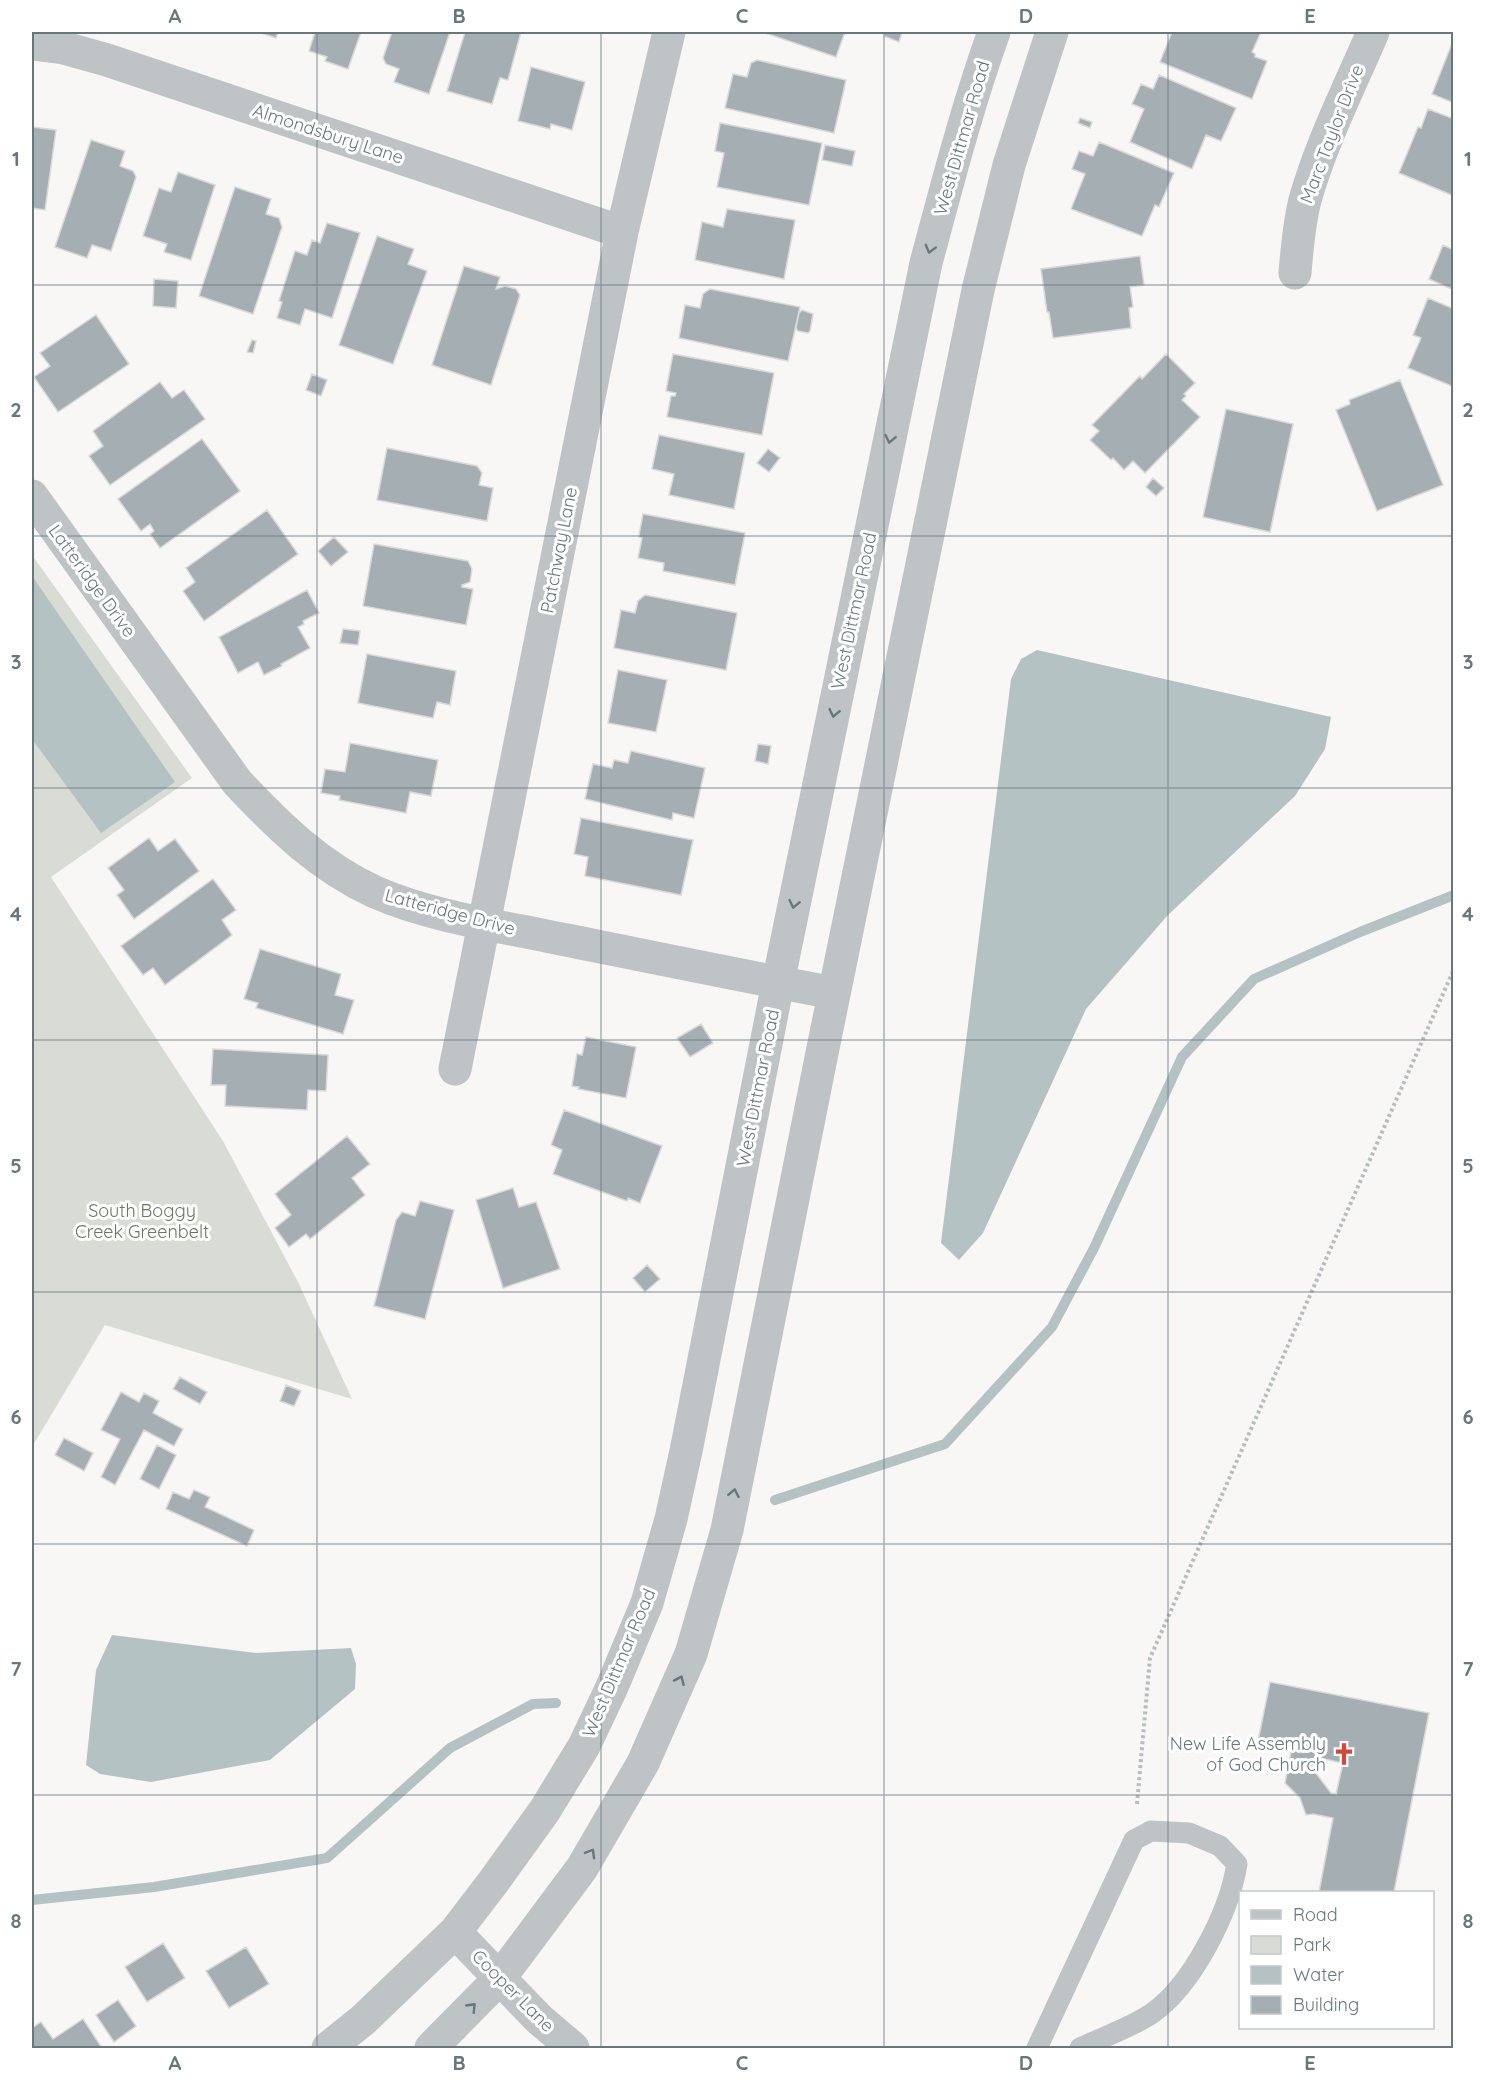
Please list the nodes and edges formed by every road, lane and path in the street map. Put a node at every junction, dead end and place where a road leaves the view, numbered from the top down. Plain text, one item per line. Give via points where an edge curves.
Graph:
1 (669, 32) edge
2 (994, 32) edge
3 (1052, 32) edge
4 (1373, 32) edge
5 (32, 44) edge
6 (622, 232) junction
7 (1295, 273) dead end
8 (32, 496) edge
9 (484, 923) junction
10 (1454, 969) edge
11 (778, 982) junction
12 (834, 993) junction
13 (455, 1069) dead end
14 (1134, 1840) junction
15 (455, 1932) junction
16 (499, 1979) junction
17 (328, 2049) edge
18 (431, 2049) edge
19 (573, 2049) edge
20 (1037, 2049) edge
21 (1080, 2049) edge

1 - 6 street, Patchway Lane
2 -> 11 street, West Dittmar Road via 926,263
3 - 12 street via 1009,165 978,290
4 - 7 street, Marc Taylor Drive via 1305,200
5 - 6 street, Almondsbury Lane via 107,60
6 - 9 street, Patchway Lane
8 - 9 street, Latteridge Drive via 237,782 273,821 312,855 376,892
9 - 11 street, Latteridge Drive
9 - 13 street, Patchway Lane
10 - 14 path via 1150,1658
11 - 12 street, Latteridge Drive
11 - 15 street, West Dittmar Road via 686,1451 647,1603 584,1746 545,1810
16 -> 12 street via 582,1868 643,1763 691,1654 727,1530
14 - 20 lane
14 - 21 lane via 1152,1831 1189,1833 1210,1841 1237,1864 1235,1879 1208,1948 1169,2000 1150,2015
15 - 16 street, Cooper Lane
15 - 17 street, West Dittmar Road
18 -> 16 street
16 - 19 street, Cooper Lane

